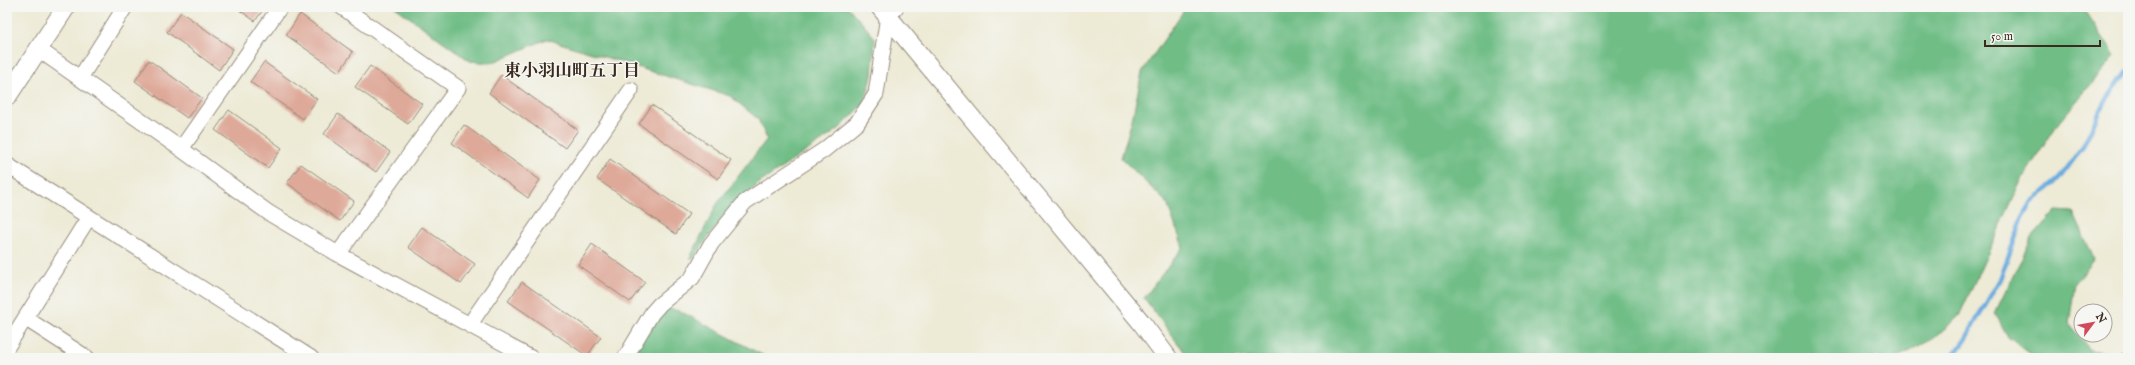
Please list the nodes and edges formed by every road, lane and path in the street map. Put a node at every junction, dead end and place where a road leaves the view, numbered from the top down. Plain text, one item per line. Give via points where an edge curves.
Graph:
1 (66, 7) edge
2 (125, 7) edge
3 (280, 7) edge
4 (342, 7) edge
5 (888, 10) edge
6 (38, 49) junction
7 (80, 78) junction
8 (631, 90) dead end
9 (7, 97) edge
10 (181, 149) junction
11 (7, 165) edge
12 (89, 217) junction
13 (338, 254) junction
14 (25, 318) junction
15 (470, 324) junction
16 (7, 347) edge
17 (537, 356) edge
18 (87, 358) edge
19 (311, 358) edge
20 (550, 358) edge
21 (625, 358) edge
22 (1168, 358) edge

1 - 6 street
2 - 7 street
3 - 10 street
4 - 13 street via 458,88
5 - 21 street via 876,94 857,123 824,150 745,202 711,244 692,278 652,313
5 - 22 street
6 - 7 street
6 - 9 street
7 - 10 street
8 - 15 street
10 - 13 street via 269,213
11 - 12 street
12 - 14 street
12 - 19 street
13 - 15 street
14 - 16 street
14 - 18 street
15 - 17 street
17 - 20 path

